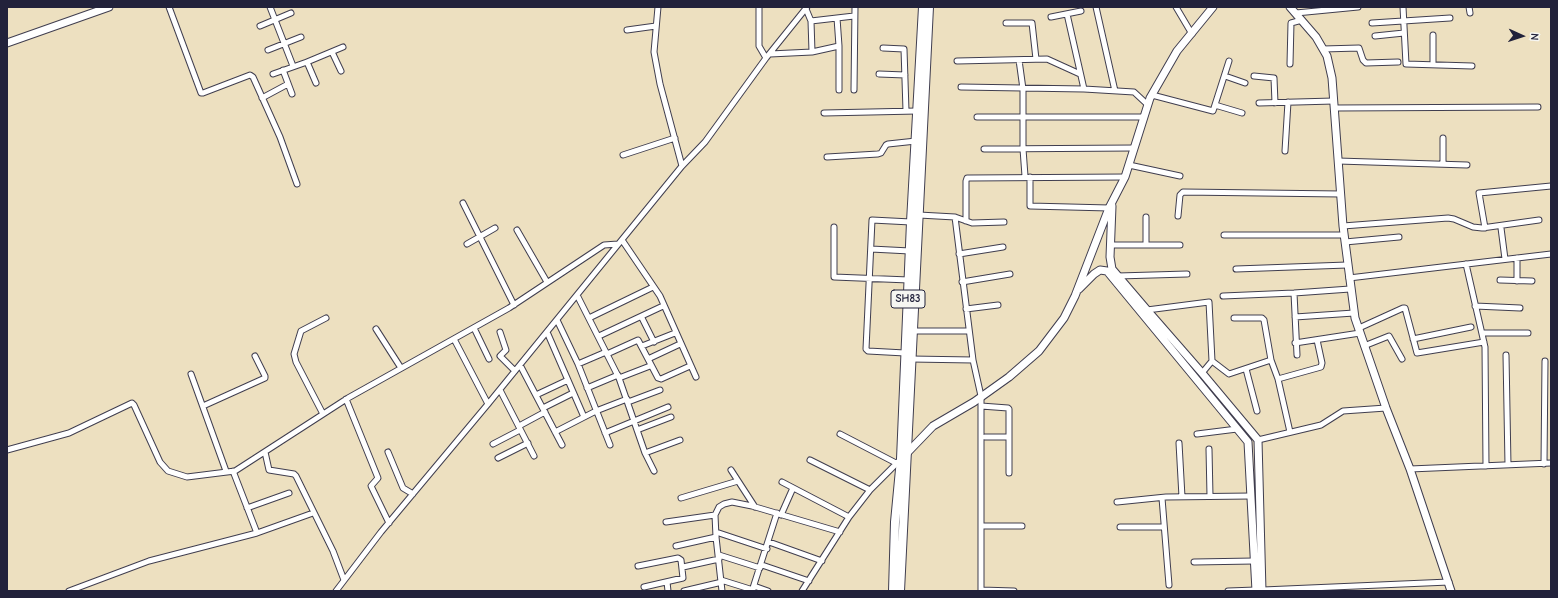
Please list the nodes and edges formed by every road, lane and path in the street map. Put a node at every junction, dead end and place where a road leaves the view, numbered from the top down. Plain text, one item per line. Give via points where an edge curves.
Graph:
1 (109, 7) edge
2 (169, 7) edge
3 (270, 7) edge
4 (658, 7) edge
5 (759, 7) edge
6 (854, 7) edge
7 (923, 7) edge
8 (929, 7) edge
9 (1096, 7) edge
10 (1176, 7) edge
11 (1213, 7) edge
12 (1290, 7) edge
13 (1358, 7) edge
14 (1403, 7) edge
15 (807, 8) edge
16 (1081, 11) dead end
17 (1296, 13) junction
18 (291, 14) dead end
19 (1067, 14) junction
20 (854, 16) junction
21 (1051, 17) dead end
22 (837, 18) junction
23 (1450, 18) dead end
24 (274, 20) junction
25 (1302, 20) junction
26 (811, 21) junction
27 (1404, 21) junction
28 (1006, 23) dead end
29 (1372, 24) dead end
30 (260, 26) dead end
31 (656, 26) junction
32 (627, 30) dead end
33 (1404, 33) junction
34 (1192, 34) junction
35 (1433, 35) dead end
36 (1375, 36) dead end
37 (301, 37) dead end
38 (7, 43) edge
39 (284, 44) junction
40 (839, 46) junction
41 (343, 47) dead end
42 (883, 48) dead end
43 (1323, 49) junction
44 (268, 50) dead end
45 (332, 52) junction
46 (812, 52) junction
47 (768, 56) junction
48 (1036, 59) junction
49 (1019, 60) junction
50 (957, 61) dead end
51 (1229, 61) dead end
52 (307, 62) junction
53 (1398, 62) dead end
54 (1290, 64) dead end
55 (1433, 65) junction
56 (293, 66) junction
57 (1472, 66) dead end
58 (283, 70) junction
59 (341, 71) dead end
60 (273, 74) dead end
61 (879, 74) dead end
62 (1080, 74) junction
63 (905, 75) junction
64 (1225, 76) junction
65 (1254, 76) dead end
66 (316, 83) dead end
67 (1246, 83) dead end
68 (288, 84) junction
69 (961, 87) dead end
70 (1023, 89) junction
71 (1084, 89) junction
72 (839, 90) dead end
73 (854, 90) dead end
74 (1115, 91) junction
75 (292, 94) dead end
76 (1152, 95) junction
77 (262, 98) junction
78 (1288, 102) junction
79 (1259, 103) dead end
80 (1275, 103) junction
81 (1148, 105) junction
82 (1216, 105) junction
83 (1334, 105) junction
84 (1538, 108) dead end
85 (906, 111) junction
86 (917, 111) junction
87 (1242, 113) dead end
88 (824, 114) dead end
89 (977, 117) dead end
90 (1022, 117) junction
91 (1144, 117) junction
92 (675, 138) junction
93 (1443, 138) dead end
94 (916, 141) junction
95 (1134, 148) junction
96 (984, 149) dead end
97 (1023, 149) junction
98 (1285, 151) dead end
99 (622, 155) dead end
100 (827, 157) dead end
101 (1338, 161) junction
102 (1129, 164) junction
103 (1443, 164) junction
104 (1466, 165) dead end
105 (682, 166) junction
106 (1028, 176) junction
107 (1180, 176) dead end
108 (1125, 177) junction
109 (297, 184) dead end
110 (1551, 186) edge
111 (1341, 194) junction
112 (463, 203) dead end
113 (1111, 205) junction
114 (919, 215) junction
115 (1178, 216) dead end
116 (955, 217) junction
117 (1146, 217) dead end
118 (1539, 220) dead end
119 (966, 221) junction
120 (911, 222) junction
121 (1004, 222) dead end
122 (1343, 226) junction
123 (834, 227) dead end
124 (495, 228) dead end
125 (1485, 228) junction
126 (1501, 228) dead end
127 (517, 230) dead end
128 (1224, 235) dead end
129 (480, 237) junction
130 (1400, 237) dead end
131 (1344, 238) junction
132 (620, 242) junction
133 (467, 244) dead end
134 (1110, 245) junction
135 (1146, 245) junction
136 (1180, 245) dead end
137 (1003, 247) dead end
138 (871, 249) junction
139 (910, 251) junction
140 (959, 254) junction
141 (1551, 254) edge
142 (1517, 258) junction
143 (1505, 259) junction
144 (1466, 264) junction
145 (1347, 266) junction
146 (1236, 269) dead end
147 (1010, 274) dead end
148 (1186, 274) dead end
149 (1118, 276) junction
150 (1349, 278) junction
151 (870, 279) junction
152 (909, 280) junction
153 (1500, 280) dead end
154 (1516, 281) junction
155 (1532, 281) dead end
156 (547, 282) junction
157 (962, 282) junction
158 (653, 287) junction
159 (1350, 289) junction
160 (1077, 290) junction
161 (1294, 293) junction
162 (577, 295) junction
163 (1223, 296) dead end
164 (514, 305) junction
165 (998, 305) dead end
166 (663, 306) junction
167 (1475, 306) junction
168 (1520, 308) dead end
169 (966, 309) junction
170 (1147, 310) junction
171 (1354, 313) junction
172 (1295, 317) junction
173 (326, 318) dead end
174 (589, 318) junction
175 (642, 318) junction
176 (1234, 318) dead end
177 (557, 320) junction
178 (1470, 327) dead end
179 (474, 328) junction
180 (376, 329) dead end
181 (1360, 330) junction
182 (913, 331) junction
183 (969, 331) junction
184 (500, 332) dead end
185 (547, 332) junction
186 (675, 333) junction
187 (1482, 333) junction
188 (1528, 334) dead end
189 (599, 336) junction
190 (454, 339) junction
191 (1413, 339) junction
192 (1317, 340) junction
193 (654, 342) junction
194 (1484, 342) junction
195 (1295, 343) junction
196 (680, 344) junction
197 (642, 346) junction
198 (1364, 346) junction
199 (607, 353) junction
200 (1297, 355) dead end
201 (1506, 355) dead end
202 (255, 356) dead end
203 (908, 356) junction
204 (489, 359) dead end
205 (648, 359) junction
206 (1402, 359) dead end
207 (973, 360) junction
208 (1271, 360) junction
209 (1212, 361) junction
210 (1544, 361) dead end
211 (578, 364) junction
212 (520, 365) junction
213 (650, 366) junction
214 (690, 366) junction
215 (402, 368) junction
216 (1246, 369) junction
217 (515, 371) junction
218 (1202, 373) junction
219 (191, 374) dead end
220 (618, 377) junction
221 (696, 377) dead end
222 (1278, 379) junction
223 (568, 380) junction
224 (587, 388) junction
225 (500, 390) junction
226 (660, 390) dead end
227 (573, 393) junction
228 (536, 395) junction
229 (981, 396) junction
230 (346, 399) junction
231 (628, 401) junction
232 (488, 404) junction
233 (203, 406) junction
234 (981, 406) junction
235 (668, 407) dead end
236 (1386, 408) junction
237 (544, 410) junction
238 (596, 410) junction
239 (1256, 411) dead end
240 (323, 414) junction
241 (584, 417) junction
242 (671, 417) dead end
243 (634, 420) junction
244 (520, 428) junction
245 (1237, 429) junction
246 (638, 430) junction
247 (555, 432) junction
248 (1290, 432) junction
249 (605, 433) junction
250 (840, 434) dead end
251 (1197, 434) dead end
252 (985, 437) dead end
253 (1009, 437) junction
254 (680, 440) dead end
255 (1258, 440) junction
256 (528, 443) junction
257 (1179, 443) dead end
258 (493, 444) dead end
259 (562, 445) dead end
260 (610, 445) dead end
261 (1210, 449) dead end
262 (7, 450) edge
263 (265, 452) junction
264 (388, 452) dead end
265 (646, 453) junction
266 (534, 456) dead end
267 (498, 458) dead end
268 (901, 458) junction
269 (810, 460) dead end
270 (1551, 463) edge
271 (1544, 464) junction
272 (1508, 465) junction
273 (1486, 466) junction
274 (1410, 468) junction
275 (731, 470) dead end
276 (226, 471) junction
277 (232, 471) junction
278 (654, 471) dead end
279 (1009, 473) dead end
280 (738, 481) junction
281 (782, 482) dead end
282 (793, 488) junction
283 (870, 490) junction
284 (289, 493) dead end
285 (412, 494) junction
286 (1210, 496) junction
287 (1251, 496) junction
288 (1182, 497) junction
289 (681, 498) dead end
290 (1162, 498) junction
291 (1117, 502) dead end
292 (755, 507) junction
293 (247, 508) junction
294 (314, 513) junction
295 (779, 514) junction
296 (715, 516) junction
297 (849, 517) junction
298 (666, 522) dead end
299 (389, 523) junction
300 (981, 526) junction
301 (1022, 526) dead end
302 (1120, 527) dead end
303 (1164, 527) junction
304 (840, 532) junction
305 (257, 533) junction
306 (716, 534) junction
307 (769, 542) junction
308 (676, 546) dead end
309 (767, 549) junction
310 (719, 557) junction
311 (1254, 560) junction
312 (822, 561) junction
313 (1194, 562) dead end
314 (638, 566) dead end
315 (761, 566) junction
316 (683, 567) junction
317 (344, 580) junction
318 (722, 581) junction
319 (809, 581) junction
320 (666, 582) junction
321 (1449, 582) junction
322 (1169, 585) dead end
323 (644, 587) dead end
324 (753, 589) edge
325 (692, 590) edge
326 (981, 590) edge
327 (1259, 590) edge
328 (68, 591) edge
329 (336, 591) edge
330 (668, 591) edge
331 (684, 591) edge
332 (722, 591) edge
333 (768, 591) edge
334 (802, 591) edge
335 (893, 591) edge
336 (900, 591) edge
337 (1014, 591) edge
338 (1228, 591) edge
339 (1451, 591) edge

1 - 38 street
2 - 77 street via 201,92 251,75
3 - 24 street
4 - 31 street
5 - 47 street via 759,46
6 - 20 street
7 - 86 main road, SH83
8 - 114 main road, SH83
9 - 74 street
10 - 34 street
11 - 34 street
12 - 17 street
13 - 17 street
14 - 27 street
15 - 26 street
15 - 47 street
16 - 19 street
17 - 25 street
18 - 24 street
19 - 21 street
19 - 62 street
20 - 22 street
20 - 73 street
22 - 26 street
22 - 40 street
23 - 27 street
24 - 30 street
24 - 39 street
25 - 43 street
25 - 54 street via 1291,23
26 - 46 street
27 - 29 street
27 - 33 street
28 - 48 street via 1032,23
31 - 32 street
31 - 92 street via 655,58
33 - 36 street
33 - 55 street via 1406,64
34 - 76 street via 1177,51
35 - 55 street
37 - 39 street
39 - 44 street
39 - 56 street
40 - 46 street
40 - 72 street
41 - 45 street
42 - 63 street via 904,49
43 - 53 street via 1359,48 1366,63
43 - 83 street via 1332,78
45 - 52 street
45 - 59 street
46 - 47 street
47 - 105 street via 705,142
48 - 49 street
48 - 62 street via 1051,60
49 - 50 street
49 - 70 street
51 - 64 street
52 - 56 street
52 - 66 street
55 - 57 street
56 - 58 street
58 - 60 street
58 - 68 street
61 - 63 street
62 - 71 street
63 - 85 street
64 - 67 street
64 - 82 street
65 - 80 street via 1274,78
68 - 75 street
68 - 77 street
69 - 70 street
70 - 71 street
70 - 90 street
71 - 74 street
74 - 81 street via 1134,92
76 - 81 street
76 - 82 street via 1210,112
77 - 109 street
78 - 80 street
78 - 83 street
78 - 98 street
79 - 80 street
81 - 91 street
82 - 87 street
83 - 84 street
83 - 101 street
85 - 86 street
85 - 88 street
86 - 94 main road, SH83
89 - 90 street
90 - 91 street
90 - 97 street
91 - 95 street
92 - 99 street
92 - 105 street
93 - 103 street
94 - 100 street via 888,144 878,154
94 - 120 main road, SH83
95 - 97 street
95 - 102 street
96 - 97 street
97 - 106 street
101 - 103 street
101 - 111 street
102 - 107 street
102 - 108 street
103 - 104 street
105 - 132 street
106 - 108 street
106 - 113 street via 1030,206
106 - 119 street via 967,178
108 - 113 street
110 - 125 street via 1479,192
111 - 115 street via 1183,192 1180,195
111 - 122 street
112 - 129 street
113 - 134 street
113 - 160 street
114 - 116 street
114 - 182 main road, SH83
116 - 119 street
116 - 140 street
117 - 135 street
118 - 125 street
119 - 121 street
120 - 138 street via 872,220
120 - 139 main road, SH83
122 - 125 street via 1448,218 1472,227
122 - 131 street
123 - 151 street via 834,277
124 - 129 street
126 - 143 street
127 - 156 street
128 - 131 street
129 - 133 street
129 - 164 street
130 - 131 street
131 - 145 street
132 - 156 street via 604,245
132 - 158 street
132 - 162 street
134 - 135 street
134 - 149 street via 1112,269
135 - 136 street
137 - 140 street
138 - 139 street
138 - 151 street
139 - 152 main road, SH83
140 - 157 street
141 - 142 street
142 - 143 street
142 - 154 street
143 - 144 street
144 - 150 street
144 - 167 street
145 - 146 street
145 - 150 street
147 - 157 street
148 - 149 street
149 - 170 street
150 - 159 street
151 - 152 street
151 - 203 street via 866,351
152 - 203 main road, SH83
153 - 154 street
154 - 155 street
156 - 164 street
157 - 169 street
158 - 166 street via 660,296
158 - 174 street
159 - 161 street
159 - 171 street
160 - 229 street via 1064,318 1040,351
160 - 245 street via 1100,270 1107,271
161 - 163 street
161 - 172 street
162 - 174 street
162 - 177 street
164 - 179 street
165 - 169 street
166 - 175 street
166 - 186 street
167 - 168 street
167 - 187 street
169 - 183 street
170 - 209 street via 1210,302
170 - 218 street
171 - 172 street
171 - 181 street
172 - 195 street
173 - 240 street via 301,331 294,354
174 - 189 street
175 - 189 street
175 - 193 street
176 - 208 street via 1264,320
177 - 185 street
177 - 211 street
178 - 191 street
179 - 190 street
179 - 204 street
180 - 215 street
181 - 191 street via 1405,308
181 - 192 street
181 - 198 street
182 - 183 street
182 - 203 main road, SH83
183 - 207 street
184 - 217 street via 506,350 500,356
185 - 212 street
185 - 223 street
186 - 193 street
186 - 196 street
187 - 188 street
187 - 194 street
189 - 199 street
190 - 215 street
190 - 232 street
191 - 194 street via 1419,354
192 - 195 street
192 - 222 street via 1322,367
193 - 197 street
194 - 273 street
195 - 200 street
196 - 205 street
196 - 214 street
197 - 199 street via 638,340
197 - 205 street
198 - 206 street via 1389,336
198 - 236 street
199 - 211 street
199 - 220 street
201 - 272 street
202 - 233 street via 265,378
203 - 207 street
203 - 268 main road, SH83
205 - 213 street
207 - 229 street
208 - 216 street
208 - 222 street
209 - 216 street via 1229,374
209 - 218 street
210 - 271 street
211 - 224 street
212 - 217 street
212 - 228 street
213 - 214 street via 659,379
213 - 220 street
214 - 221 street
215 - 230 street
216 - 239 street
217 - 225 street
218 - 255 street
219 - 233 street
220 - 224 street
220 - 231 street
222 - 248 street
223 - 227 street
223 - 228 street
224 - 238 street
225 - 232 street
225 - 244 street
226 - 231 street
227 - 237 street
227 - 241 street
228 - 237 street
229 - 234 street
229 - 268 street via 933,426
230 - 240 street
230 - 299 street via 378,478 370,486
231 - 238 street
231 - 243 street
232 - 285 street
233 - 276 street
234 - 253 street via 1008,408
234 - 300 street
235 - 243 street
236 - 248 street via 1343,411 1321,425
236 - 274 street
237 - 244 street
237 - 247 street
238 - 241 street
238 - 249 street
240 - 263 street
241 - 247 street
242 - 246 street
243 - 246 street
243 - 249 street
244 - 256 street
244 - 258 street
245 - 251 street
245 - 287 street via 1248,445
246 - 265 street
247 - 259 street
248 - 255 street
249 - 260 street
250 - 268 street
252 - 253 street
253 - 279 street
254 - 265 street
255 - 327 street
256 - 266 street
256 - 267 street
257 - 288 street
261 - 286 street
262 - 276 street via 69,433 132,403 160,462 168,471 187,477
263 - 277 street
263 - 294 street via 269,470 296,476
264 - 285 street via 403,488
265 - 278 street
268 - 283 street
268 - 335 main road, SH83 via 895,522
268 - 336 main road, SH83
269 - 283 street
270 - 271 street
271 - 272 street
272 - 273 street
273 - 274 street
274 - 321 street
275 - 280 street
276 - 277 street
277 - 293 street
280 - 289 street
280 - 292 street
281 - 282 street
282 - 295 street
282 - 297 street
283 - 297 street
284 - 293 street
285 - 299 street
286 - 287 street
286 - 288 street
287 - 311 street
288 - 290 street
290 - 291 street
290 - 303 street
292 - 295 street
292 - 296 street via 732,502 719,507
293 - 305 street
294 - 305 street
294 - 317 street
295 - 304 street
295 - 307 street
296 - 298 street
296 - 306 street
297 - 304 street
299 - 317 street
300 - 301 street
300 - 326 street
302 - 303 street
303 - 322 street
304 - 312 street
305 - 328 street via 149,561
306 - 308 street
306 - 309 street
306 - 310 street
307 - 309 street
307 - 312 street
309 - 315 street
310 - 315 street
310 - 316 street
310 - 318 street
311 - 313 street
311 - 327 street
312 - 319 street
314 - 316 street via 678,558 681,559
315 - 319 street
315 - 324 street
316 - 320 street via 683,578
317 - 329 street
318 - 324 street
318 - 325 street
318 - 332 street
319 - 334 street
320 - 323 street
320 - 330 street
321 - 327 street
321 - 339 street
324 - 333 street
325 - 331 street
326 - 337 street
327 - 338 street

